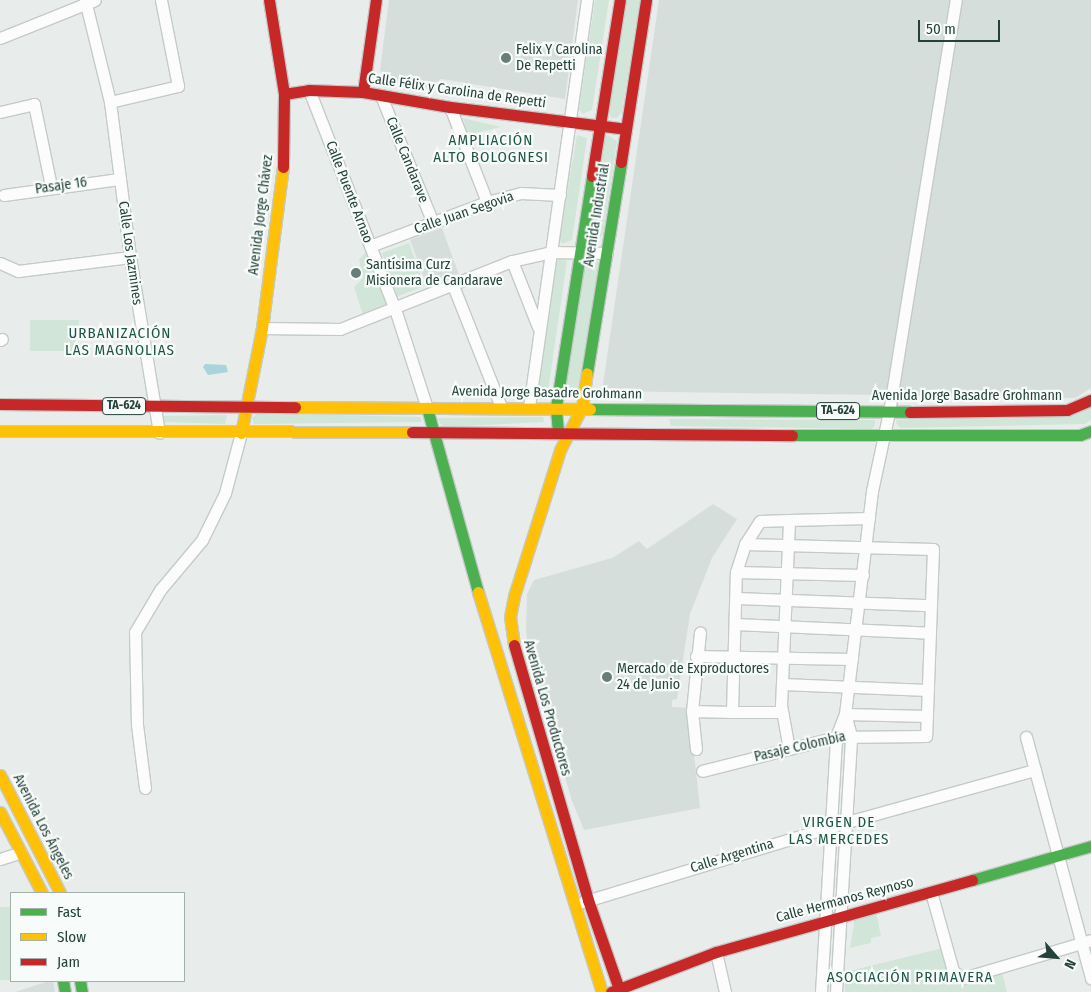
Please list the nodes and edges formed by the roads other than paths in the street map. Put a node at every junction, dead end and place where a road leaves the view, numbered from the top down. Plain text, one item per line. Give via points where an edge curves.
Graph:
1 (161, 0) edge
2 (269, 0) edge
3 (376, 0) edge
4 (588, 0) edge
5 (620, 0) edge
6 (646, 0) edge
7 (956, 0) edge
8 (89, 1) edge
9 (0, 38) edge
10 (309, 90) junction
11 (363, 92) junction
12 (284, 94) junction
13 (381, 96) junction
14 (110, 102) junction
15 (450, 107) junction
16 (0, 112) edge
17 (570, 122) junction
18 (600, 126) junction
19 (626, 129) junction
20 (119, 179) junction
21 (51, 186) junction
22 (560, 194) junction
23 (4, 195) dead end
24 (487, 202) junction
25 (433, 223) junction
26 (370, 246) junction
27 (581, 250) junction
28 (552, 252) junction
29 (607, 253) junction
30 (130, 256) junction
31 (512, 261) junction
32 (0, 262) edge
33 (452, 283) junction
34 (395, 309) junction
35 (262, 328) junction
36 (538, 328) junction
37 (1091, 400) edge
38 (0, 404) edge
39 (153, 406) junction
40 (501, 407) junction
41 (528, 407) junction
42 (556, 407) junction
43 (582, 407) junction
44 (247, 408) junction
45 (427, 408) junction
46 (662, 410) junction
47 (889, 412) junction
48 (0, 431) edge
49 (558, 432) junction
50 (572, 432) junction
51 (661, 432) junction
52 (159, 433) junction
53 (241, 433) junction
54 (435, 433) junction
55 (1088, 434) edge
56 (884, 437) junction
57 (870, 518) junction
58 (789, 520) junction
59 (788, 543) junction
60 (745, 544) junction
61 (866, 546) junction
62 (736, 572) junction
63 (787, 572) junction
64 (863, 574) junction
65 (514, 596) junction
66 (736, 598) junction
67 (786, 600) junction
68 (859, 603) junction
69 (491, 604) junction
70 (931, 605) junction
71 (735, 624) junction
72 (784, 627) junction
73 (700, 632) dead end
74 (856, 632) junction
75 (930, 634) junction
76 (734, 655) junction
77 (696, 656) junction
78 (783, 656) junction
79 (852, 659) junction
80 (782, 684) junction
81 (848, 687) junction
82 (928, 690) junction
83 (692, 711) junction
84 (732, 712) junction
85 (782, 712) junction
86 (845, 714) junction
87 (927, 716) junction
88 (851, 736) junction
89 (836, 737) junction
90 (1026, 737) dead end
91 (696, 749) dead end
92 (789, 749) junction
93 (1035, 770) junction
94 (702, 771) dead end
95 (0, 775) edge
96 (145, 788) dead end
97 (0, 812) edge
98 (847, 822) junction
99 (831, 827) junction
100 (1091, 846) edge
101 (21, 852) junction
102 (1058, 855) junction
103 (0, 858) edge
104 (58, 890) edge
105 (41, 892) edge
106 (931, 892) junction
107 (588, 900) junction
108 (574, 905) junction
109 (841, 915) junction
110 (825, 921) junction
111 (1086, 941) edge
112 (716, 952) junction
113 (1091, 978) edge
114 (616, 991) edge
115 (602, 992) edge
116 (725, 992) edge
117 (821, 992) edge
118 (836, 992) edge

1 - 14 street via 178,86
2 - 12 main road, Avenida Jorge Chávez
3 - 11 main road
4 - 17 street
5 - 18 main road, Avenida Industrial
6 - 19 main road, Avenida Industrial
7 - 47 street
8 - 9 street
8 - 14 street, Calle Los Jazmines
10 - 11 main road, Calle Félix y Carolina de Repetti
10 - 12 main road, Calle Félix y Carolina de Repetti
10 - 26 street, Calle Puente Arnao
11 - 13 main road, Calle Félix y Carolina de Repetti
12 - 35 main road, Avenida Jorge Chávez via 284,161
13 - 15 main road, Calle Félix y Carolina de Repetti
13 - 25 street, Calle Candarave
14 - 20 street, Calle Los Jazmines
15 - 17 main road, Calle Félix y Carolina de Repetti
15 - 24 street
16 - 21 street via 34,104
17 - 18 main road, Calle Félix y Carolina de Repetti
17 - 22 street
18 - 19 main road, Calle Félix y Carolina de Repetti
18 - 27 main road, Avenida Industrial
19 - 29 main road, Avenida Industrial
20 - 21 street, Pasaje 16
20 - 30 street, Calle Los Jazmines
21 - 23 street, Pasaje 16
22 - 24 street, Calle Juan Segovia via 522,193
22 - 28 street
24 - 25 street, Calle Juan Segovia
25 - 26 street, Calle Juan Segovia
26 - 34 street, Calle Puente Arnao
27 - 28 street
27 - 29 street
27 - 42 main road, Avenida Industrial
28 - 31 street
28 - 36 street
29 - 43 main road, Avenida Industrial
30 - 32 street via 18,271
30 - 39 street, Calle Los Jazmines
31 - 33 street
31 - 36 street
33 - 34 street
33 - 40 street
34 - 35 street via 340,328
34 - 45 street, Calle Puente Arnao
35 - 44 main road, Avenida Jorge Chávez
36 - 41 street
37 - 47 main road, Avenida Jorge Basadre Grohmann / TA-624 via 1067,410
38 - 39 main road, Avenida Jorge Basadre Grohmann / TA-624
39 - 44 main road, Avenida Jorge Basadre Grohmann / TA-624
39 - 52 street, Calle Los Jazmines
40 - 41 main road, Avenida Jorge Basadre Grohmann / TA-624
40 - 45 main road, Avenida Jorge Basadre Grohmann / TA-624
41 - 42 main road, Avenida Jorge Basadre Grohmann / TA-624
42 - 43 main road, Avenida Jorge Basadre Grohmann / TA-624
42 - 49 main road, Avenida Industrial
43 - 46 main road, Avenida Jorge Basadre Grohmann / TA-624
43 - 50 main road, Avenida Industrial
44 - 45 main road, Avenida Jorge Basadre Grohmann / TA-624
44 - 53 main road, Avenida Jorge Chávez
45 - 54 main road, Avenida Los Productores
46 - 47 main road, Avenida Jorge Basadre Grohmann / TA-624
46 - 51 main road
47 - 56 street
48 - 52 main road, TA-624
49 - 50 main road, TA-624
49 - 54 main road, TA-624
50 - 51 main road, TA-624
50 - 65 main road, Avenida Los Productores via 560,450
51 - 56 main road, TA-624
52 - 53 main road, TA-624
53 - 54 main road, TA-624
53 - 96 street via 225,493 202,540 191,557 160,590 138,622 135,632 137,725
54 - 69 main road, Avenida Los Productores
55 - 56 main road, TA-624
56 - 57 street
57 - 58 street
57 - 61 street
58 - 59 street
58 - 60 street via 760,521
59 - 60 street
59 - 61 street
59 - 63 street
60 - 62 street
61 - 64 street
61 - 70 street via 933,549
62 - 63 street
62 - 66 street
63 - 64 street
63 - 67 street
64 - 68 street
65 - 69 main road
65 - 107 main road, Avenida Los Productores via 510,617 516,659
66 - 67 street
66 - 71 street
67 - 68 street
67 - 72 street
68 - 70 street
68 - 74 street
69 - 108 main road, Avenida Los Productores
70 - 75 street
71 - 72 street
71 - 76 street
72 - 74 street
72 - 78 street
73 - 77 street
74 - 75 street
74 - 79 street
75 - 82 street
76 - 77 street
76 - 78 street
76 - 84 street
77 - 83 street
78 - 79 street
78 - 80 street
79 - 81 street
80 - 81 street
80 - 85 street
81 - 82 street
81 - 86 street
82 - 87 street
83 - 84 street
83 - 91 street
84 - 85 street
85 - 92 street
86 - 87 street
86 - 88 street
86 - 89 street
87 - 88 street, Pasaje Colombia via 928,733 919,738
88 - 89 street, Pasaje Colombia
88 - 98 street
89 - 92 street, Pasaje Colombia
89 - 99 street
90 - 93 street
92 - 94 street, Pasaje Colombia
93 - 98 street, Calle Argentina
93 - 102 street
95 - 104 main road, Avenida Los Ángeles
97 - 101 main road
98 - 99 street, Calle Argentina
98 - 109 street
99 - 107 street, Calle Argentina
99 - 110 street
100 - 102 main road, Calle Hermanos Reynoso
101 - 103 street
101 - 105 main road
102 - 106 main road, Calle Hermanos Reynoso
102 - 111 street
106 - 109 main road, Calle Hermanos Reynoso
106 - 111 street via 953,971 958,976 970,977
107 - 108 street, Calle Argentina
107 - 114 main road, Avenida Los Productores
108 - 115 main road, Avenida Los Productores
109 - 110 main road, Calle Hermanos Reynoso
109 - 118 street
110 - 112 main road, Calle Hermanos Reynoso
110 - 117 street
111 - 113 street
112 - 114 main road, Calle Hermanos Reynoso
112 - 116 street

